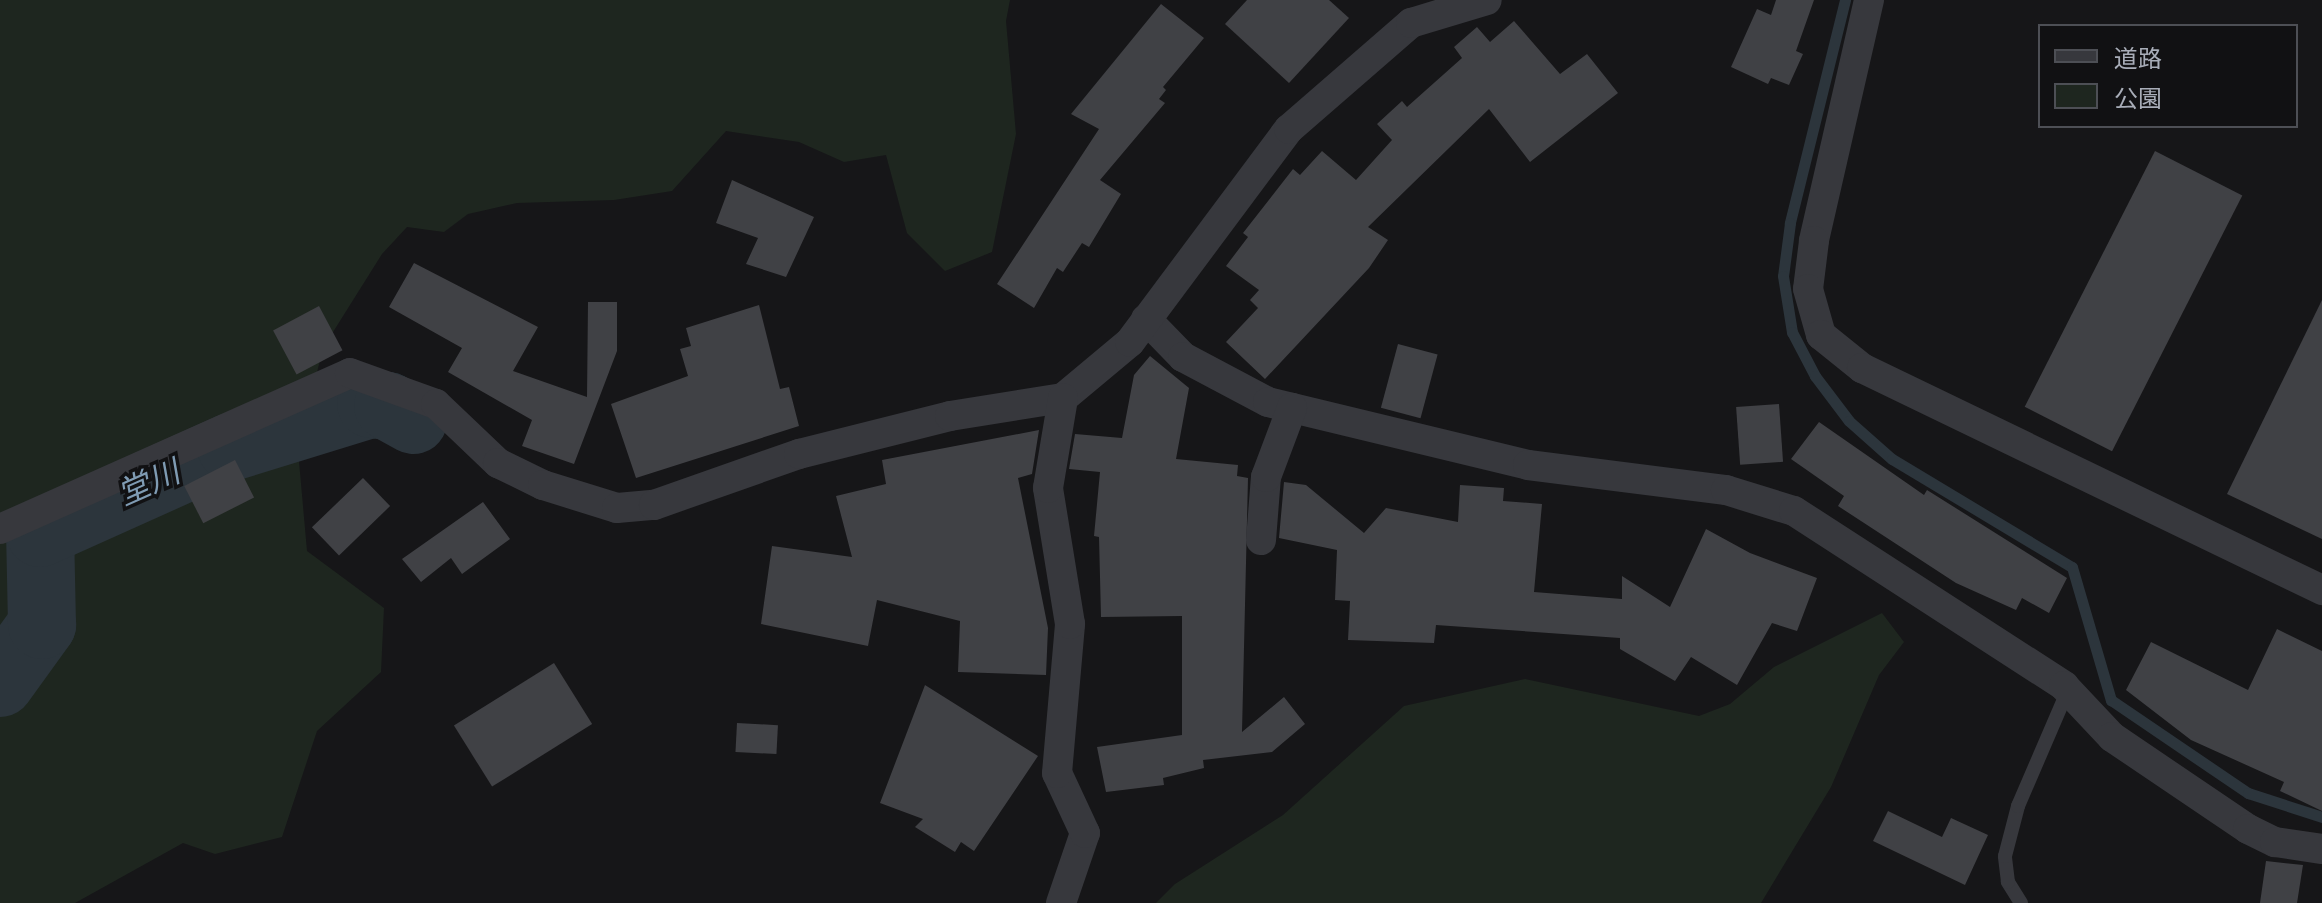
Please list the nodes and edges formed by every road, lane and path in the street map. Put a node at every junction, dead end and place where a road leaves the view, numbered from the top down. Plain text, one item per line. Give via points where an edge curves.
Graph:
1 (1487, 0) edge
2 (1869, 0) edge
3 (1414, 11) edge
4 (1146, 319) junction
5 (1063, 398) junction
6 (1292, 408) junction
7 (0, 529) edge
8 (1261, 540) dead end
9 (2322, 590) edge
10 (2068, 689) junction
11 (2322, 849) edge
12 (1061, 903) edge
13 (2021, 903) edge

1 - 3 street
2 - 9 street via 1814,241 1808,289 1821,335 1862,368
3 - 4 street via 1289,129
4 - 5 street via 1130,342
4 - 6 street via 1183,357 1268,402
5 - 7 street via 950,416 799,454 654,505 617,508 498,463 436,404 350,373
5 - 12 street via 1048,488 1070,624 1057,773 1085,833
6 - 8 street via 1266,477
6 - 10 street via 1528,465 1726,490 1794,511
10 - 11 street via 2112,737 2248,829 2275,842
10 - 13 lane via 2018,806 2005,856 2008,882

